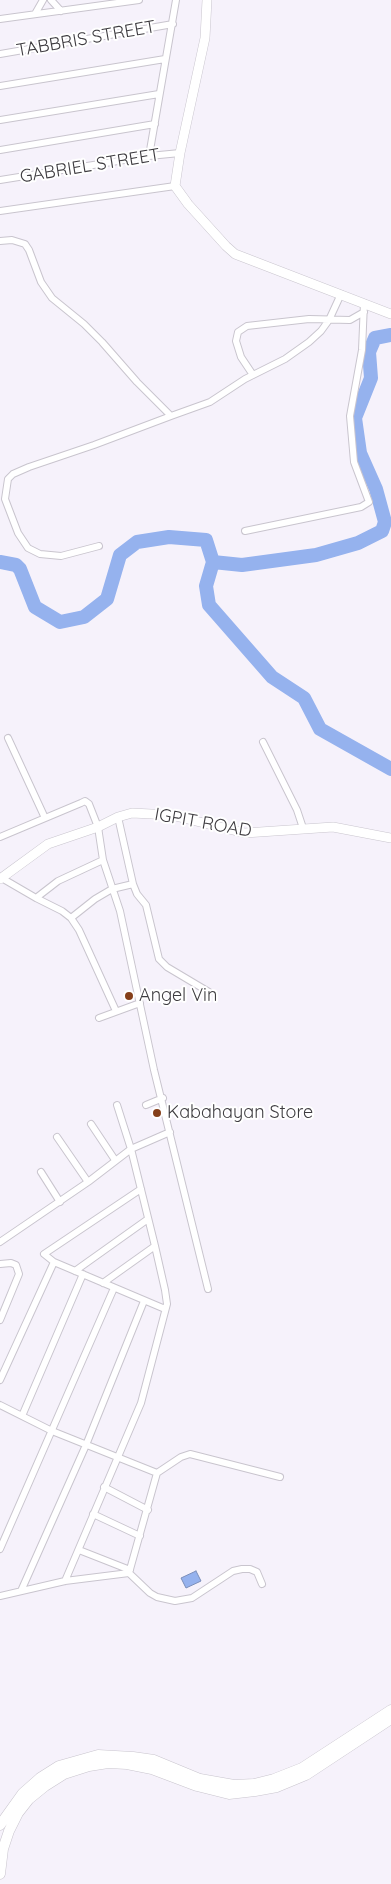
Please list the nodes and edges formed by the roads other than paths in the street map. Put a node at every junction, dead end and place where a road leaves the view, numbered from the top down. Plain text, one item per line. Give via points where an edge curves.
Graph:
1 (43, 0) edge
2 (51, 0) edge
3 (139, 0) edge
4 (176, 0) edge
5 (208, 0) edge
6 (61, 11) junction
7 (35, 14) junction
8 (0, 19) edge
9 (173, 24) junction
10 (0, 54) edge
11 (165, 59) junction
12 (0, 86) edge
13 (159, 94) junction
14 (0, 120) edge
15 (155, 124) junction
16 (0, 150) edge
17 (180, 153) junction
18 (149, 156) junction
19 (0, 180) edge
20 (175, 186) junction
21 (0, 211) edge
22 (0, 241) edge
23 (341, 294) junction
24 (364, 307) junction
25 (391, 314) edge
26 (329, 320) junction
27 (253, 375) junction
28 (171, 416) junction
29 (245, 531) dead end
30 (99, 546) dead end
31 (8, 738) dead end
32 (263, 742) dead end
33 (45, 818) junction
34 (118, 818) junction
35 (98, 827) junction
36 (303, 828) junction
37 (0, 837) edge
38 (391, 838) edge
39 (103, 860) junction
40 (0, 878) edge
41 (133, 884) junction
42 (112, 889) junction
43 (36, 898) junction
44 (71, 918) junction
45 (209, 992) dead end
46 (140, 1003) junction
47 (116, 1011) junction
48 (99, 1018) dead end
49 (163, 1098) junction
50 (117, 1105) dead end
51 (146, 1105) dead end
52 (91, 1124) dead end
53 (170, 1132) junction
54 (57, 1137) dead end
55 (131, 1149) junction
56 (115, 1160) junction
57 (41, 1172) dead end
58 (88, 1182) junction
59 (141, 1189) junction
60 (60, 1202) junction
61 (148, 1219) junction
62 (0, 1242) edge
63 (155, 1246) junction
64 (54, 1262) junction
65 (0, 1264) edge
66 (75, 1271) junction
67 (83, 1274) junction
68 (104, 1283) junction
69 (114, 1288) junction
70 (208, 1289) dead end
71 (144, 1301) junction
72 (165, 1309) junction
73 (0, 1320) edge
74 (0, 1380) edge
75 (0, 1405) edge
76 (22, 1416) junction
77 (52, 1431) junction
78 (86, 1445) junction
79 (118, 1457) junction
80 (157, 1473) junction
81 (280, 1477) dead end
82 (104, 1487) junction
83 (148, 1510) junction
84 (93, 1514) junction
85 (140, 1536) junction
86 (0, 1549) edge
87 (78, 1550) junction
88 (129, 1572) junction
89 (65, 1581) junction
90 (262, 1584) dead end
91 (20, 1591) junction
92 (0, 1596) edge
93 (391, 1710) edge
94 (391, 1719) edge
95 (0, 1825) edge
96 (0, 1874) edge

1 - 7 street
2 - 6 street
3 - 6 street
4 - 9 street
5 - 17 street via 205,38
6 - 7 street
7 - 8 street
9 - 10 street, TABBRIS STREET
9 - 11 street
11 - 12 street
11 - 13 street
13 - 14 street
13 - 15 street
15 - 16 street
15 - 18 street
17 - 18 street, GABRIEL STREET
17 - 20 street
18 - 19 street, GABRIEL STREET
20 - 21 street
20 - 23 street via 235,254
22 - 28 street via 25,244 41,282 52,298 90,330
23 - 24 street
23 - 26 street
24 - 25 street
24 - 26 street via 350,320
24 - 29 street via 362,350 350,416 354,462 369,502 361,507
26 - 27 street via 309,342
26 - 27 street via 261,324 247,326 238,332 236,342 241,357
27 - 28 street via 210,402
28 - 30 street via 29,467 8,479 5,499 18,533 28,548 40,554 62,556
31 - 33 street
32 - 36 street
33 - 35 street via 85,801
33 - 37 street
34 - 35 street, IGPIT ROAD
34 - 36 street, IGPIT ROAD via 132,813 171,815 245,833
34 - 41 street
35 - 39 street
35 - 40 street, IGPIT ROAD via 48,844
36 - 38 street, IGPIT ROAD via 333,827
39 - 42 street
39 - 43 street via 58,881
40 - 43 street
41 - 42 street
41 - 45 street via 146,905 159,959
42 - 44 street
42 - 46 street via 120,911
43 - 44 street
44 - 47 street
46 - 47 street
46 - 49 street
47 - 48 street
49 - 51 street
49 - 53 street
50 - 55 street
52 - 56 street
53 - 55 street
53 - 70 street
54 - 58 street
55 - 56 street
55 - 59 street
56 - 58 street
57 - 60 street
58 - 60 street
59 - 61 street
59 - 64 street via 45,1252 45,1256
60 - 62 street
61 - 63 street
61 - 66 street
63 - 68 street
63 - 72 street via 167,1298
64 - 66 street
64 - 74 street
65 - 73 street via 11,1263 19,1274
66 - 67 street
67 - 68 street
67 - 76 street
68 - 69 street
69 - 71 street
69 - 77 street
71 - 72 street
71 - 78 street
72 - 79 street via 145,1392
75 - 76 street
76 - 77 street
77 - 78 street
77 - 86 street
78 - 79 street
78 - 91 street
79 - 80 street
79 - 82 street
80 - 81 street via 190,1454
80 - 83 street
82 - 83 street
82 - 84 street
83 - 85 street
84 - 85 street
84 - 87 street
85 - 88 street
87 - 88 street
87 - 89 street
88 - 89 street
88 - 90 street via 150,1594 175,1601 192,1598 233,1571 242,1569 257,1572
89 - 91 street
91 - 92 street
93 - 95 main road via 302,1768 254,1784 234,1785 200,1779 154,1760 133,1756 98,1755 59,1766 23,1793
94 - 96 main road via 306,1775 277,1788 229,1794 127,1764 89,1766 64,1774 44,1786 18,1813 8,1831

